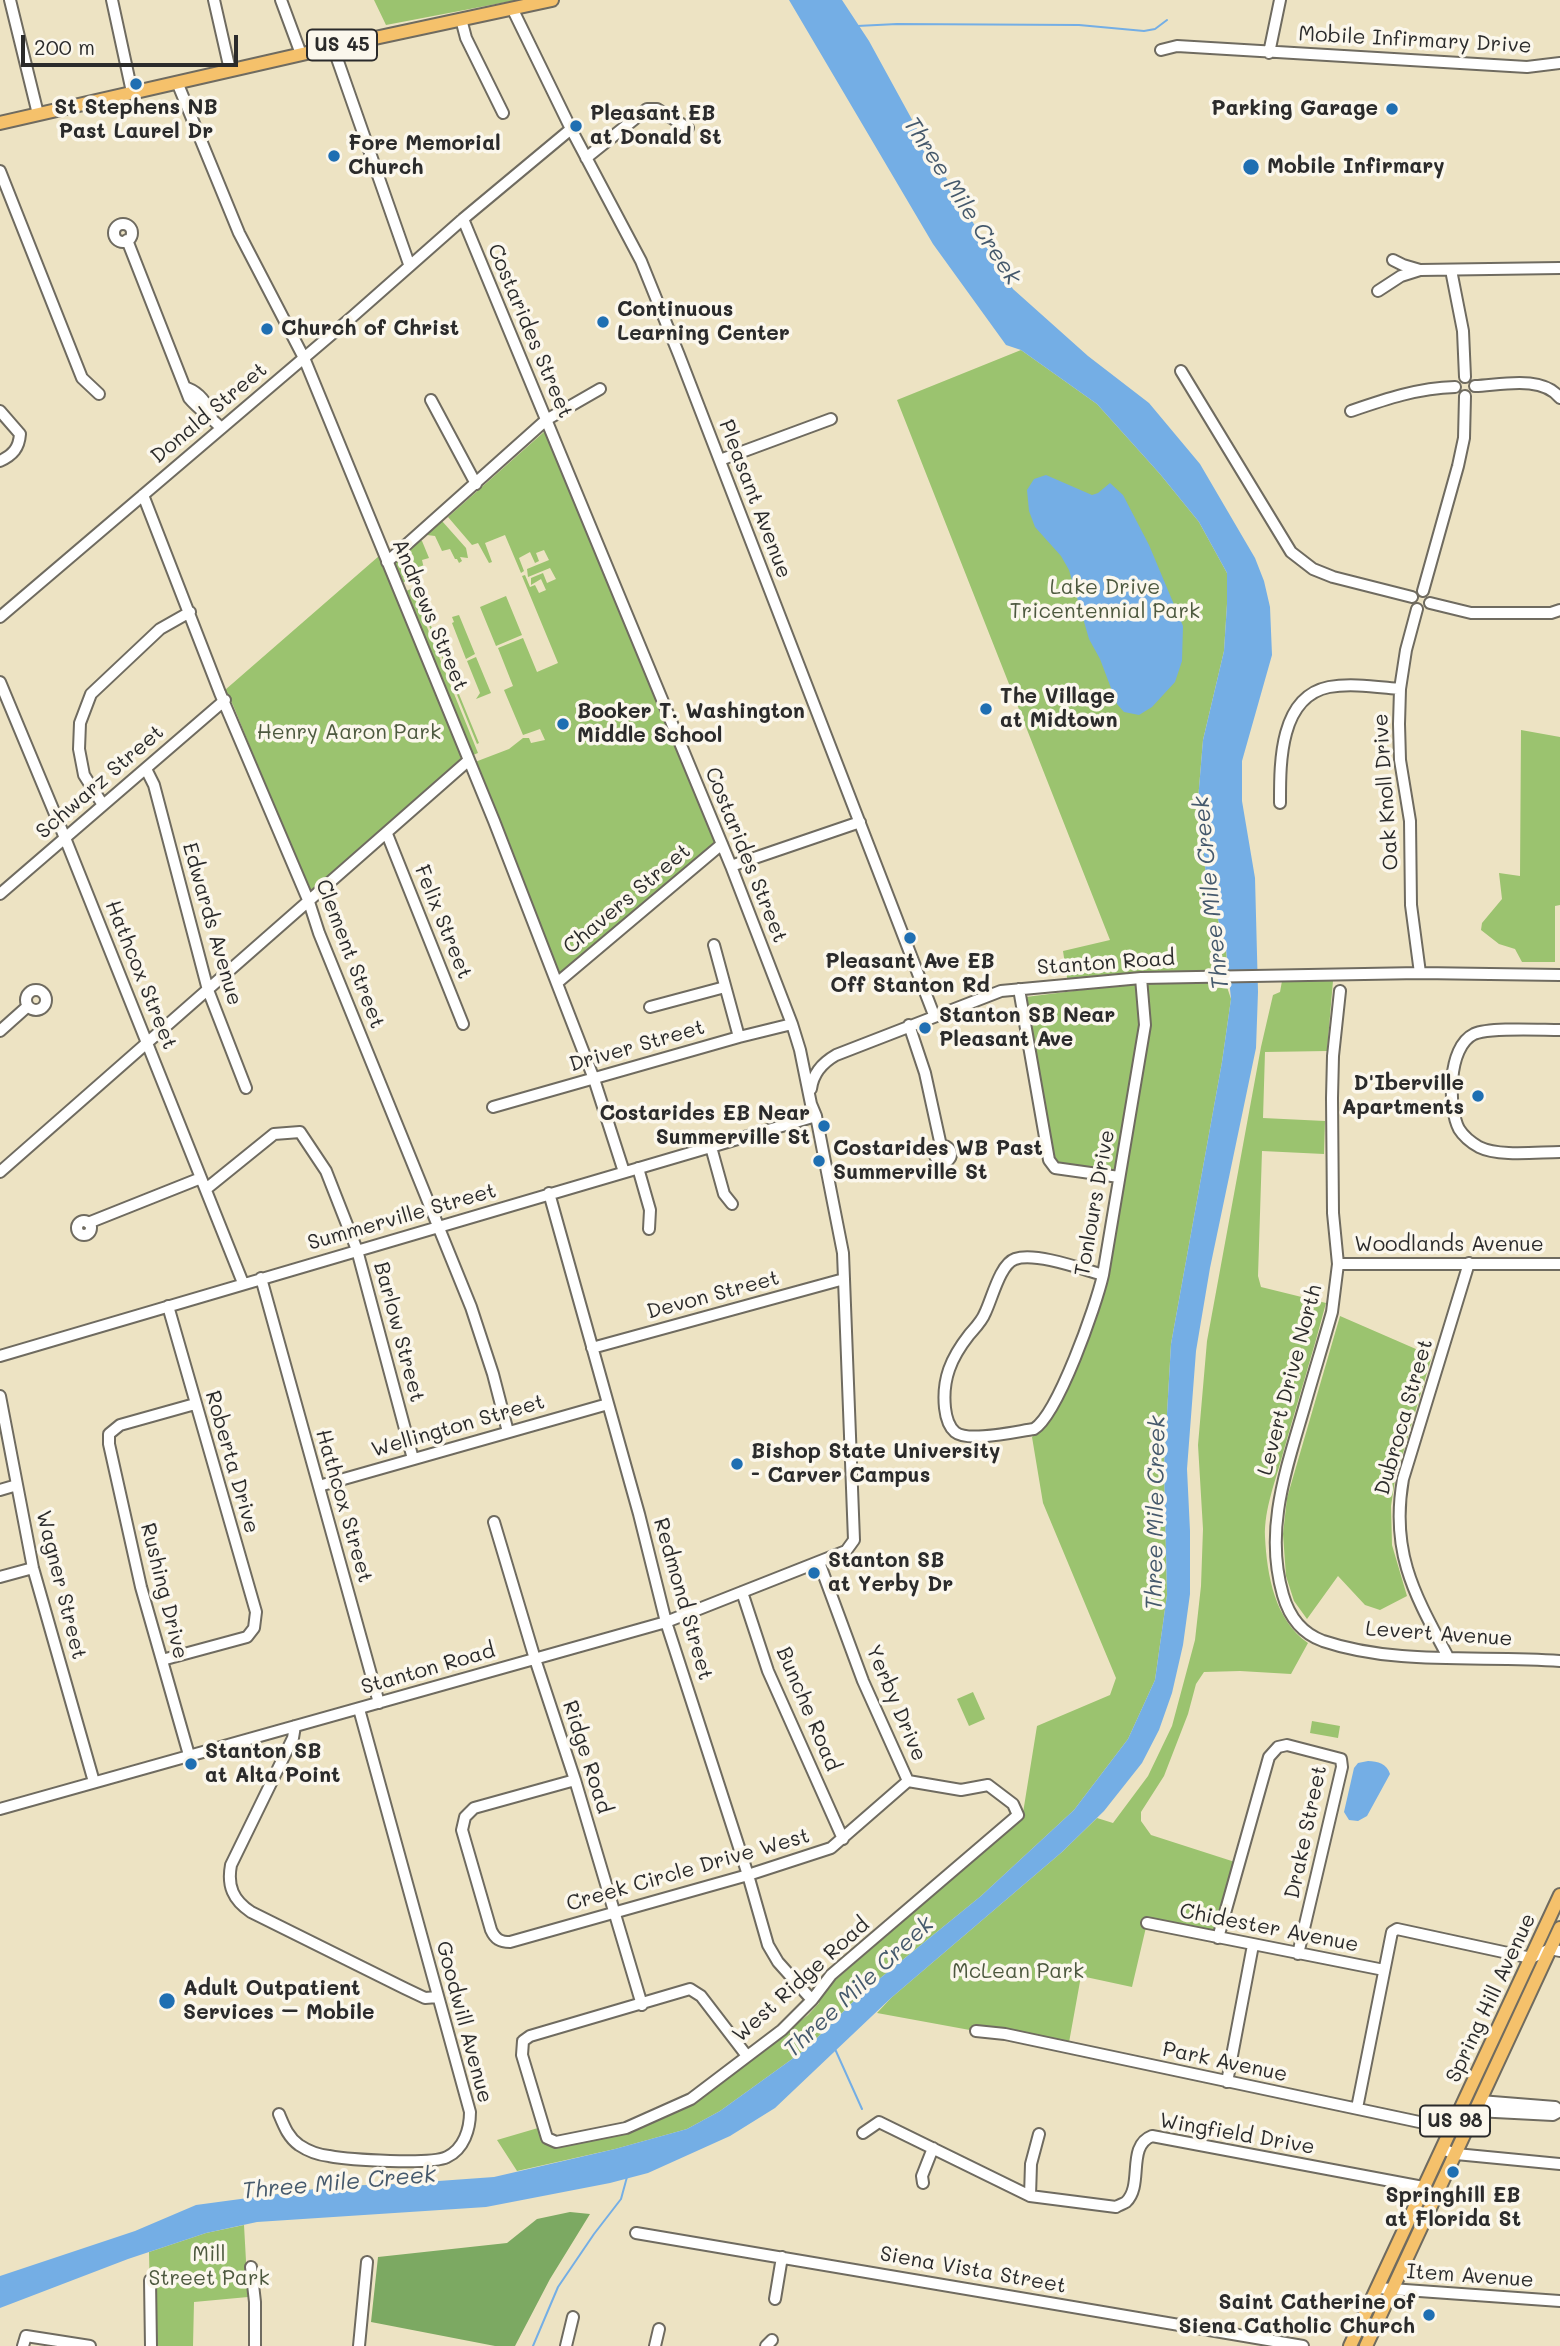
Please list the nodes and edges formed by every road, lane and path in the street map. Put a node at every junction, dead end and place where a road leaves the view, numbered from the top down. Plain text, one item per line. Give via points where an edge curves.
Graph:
1 (10, 0) edge
2 (111, 0) edge
3 (214, 0) edge
4 (281, 0) edge
5 (552, 0) edge
6 (1280, 0) edge
7 (512, 8) junction
8 (461, 19) junction
9 (333, 47) junction
10 (1270, 47) junction
11 (1161, 50) dead end
12 (301, 54) junction
13 (1560, 63) edge
14 (230, 70) junction
15 (177, 82) junction
16 (132, 92) junction
17 (502, 113) dead end
18 (38, 114) junction
19 (0, 123) edge
20 (688, 128) dead end
21 (571, 130) junction
22 (586, 158) junction
23 (0, 171) edge
24 (463, 219) junction
25 (127, 240) dead end
26 (1393, 260) dead end
27 (410, 264) junction
28 (1560, 268) edge
29 (1420, 270) junction
30 (1451, 271) junction
31 (1378, 291) dead end
32 (304, 358) junction
33 (1181, 371) dead end
34 (1465, 377) junction
35 (1475, 386) junction
36 (1455, 387) junction
37 (600, 389) dead end
38 (99, 394) dead end
39 (1557, 395) edge
40 (1465, 396) junction
41 (431, 400) dead end
42 (0, 411) edge
43 (1351, 411) dead end
44 (831, 419) dead end
45 (546, 420) junction
46 (221, 428) junction
47 (720, 460) junction
48 (0, 461) edge
49 (476, 484) junction
50 (143, 495) junction
51 (387, 562) junction
52 (1423, 591) junction
53 (1412, 597) junction
54 (1430, 603) junction
55 (1417, 609) junction
56 (1560, 610) edge
57 (190, 612) junction
58 (0, 617) edge
59 (0, 682) edge
60 (1400, 689) junction
61 (225, 700) junction
62 (469, 760) junction
63 (146, 769) junction
64 (1280, 803) dead end
65 (103, 805) junction
66 (860, 822) junction
67 (387, 834) junction
68 (65, 838) junction
69 (722, 844) junction
70 (731, 866) junction
71 (0, 894) edge
72 (309, 902) junction
73 (713, 945) dead end
74 (1420, 973) junction
75 (1560, 975) edge
76 (1141, 978) junction
77 (558, 983) junction
78 (725, 987) junction
79 (1019, 989) junction
80 (208, 990) junction
81 (1340, 991) dead end
82 (28, 1006) dead end
83 (650, 1007) dead end
84 (934, 1015) junction
85 (463, 1024) dead end
86 (792, 1024) junction
87 (909, 1025) junction
88 (1560, 1030) edge
89 (0, 1031) edge
90 (739, 1037) junction
91 (147, 1043) junction
92 (800, 1050) junction
93 (835, 1055) junction
94 (594, 1079) junction
95 (246, 1088) dead end
96 (810, 1099) junction
97 (493, 1107) dead end
98 (816, 1116) junction
99 (941, 1146) dead end
100 (711, 1147) junction
101 (1560, 1152) edge
102 (638, 1168) junction
103 (0, 1172) edge
104 (624, 1172) junction
105 (1119, 1177) junction
106 (201, 1178) junction
107 (206, 1189) junction
108 (549, 1194) junction
109 (732, 1204) dead end
110 (88, 1223) dead end
111 (439, 1227) junction
112 (649, 1229) dead end
113 (357, 1250) junction
114 (1469, 1263) junction
115 (1338, 1264) junction
116 (1560, 1264) edge
117 (1104, 1275) junction
118 (261, 1278) junction
119 (844, 1279) junction
120 (243, 1283) junction
121 (168, 1306) junction
122 (592, 1348) junction
123 (0, 1356) edge
124 (0, 1396) edge
125 (195, 1404) junction
126 (608, 1404) junction
127 (508, 1432) junction
128 (413, 1459) junction
129 (17, 1485) junction
130 (319, 1486) junction
131 (0, 1490) edge
132 (494, 1522) dead end
133 (853, 1540) joint
134 (820, 1562) junction
135 (33, 1568) junction
136 (0, 1577) edge
137 (743, 1592) junction
138 (1288, 1610) joint
139 (666, 1622) junction
140 (1448, 1657) junction
141 (535, 1659) junction
142 (162, 1660) junction
143 (1560, 1661) edge
144 (379, 1703) junction
145 (359, 1709) junction
146 (295, 1726) junction
147 (189, 1755) junction
148 (576, 1780) junction
149 (908, 1781) junction
150 (94, 1782) junction
151 (0, 1809) edge
152 (1018, 1815) joint
153 (843, 1839) junction
154 (748, 1875) junction
155 (1560, 1895) edge
156 (614, 1912) junction
157 (1147, 1923) dead end
158 (1560, 1928) edge
159 (1218, 1938) junction
160 (1253, 1945) junction
161 (1555, 1950) edge
162 (1298, 1954) junction
163 (1531, 1958) junction
164 (1384, 1970) junction
165 (438, 1997) junction
166 (812, 2000) junction
167 (642, 2004) junction
168 (976, 2031) dead end
169 (747, 2056) junction
170 (1227, 2082) junction
171 (1478, 2106) junction
172 (1357, 2108) junction
173 (1560, 2111) edge
174 (279, 2114) dead end
175 (1452, 2128) junction
176 (863, 2133) dead end
177 (1039, 2134) dead end
178 (1465, 2134) junction
179 (933, 2148) junction
180 (1442, 2149) junction
181 (1456, 2154) junction
182 (1560, 2164) edge
183 (923, 2183) dead end
184 (1423, 2187) junction
185 (1030, 2196) junction
186 (636, 2233) dead end
187 (782, 2258) junction
188 (367, 2262) dead end
189 (251, 2267) dead end
190 (150, 2280) dead end
191 (1377, 2288) junction
192 (1392, 2290) junction
193 (775, 2299) dead end
194 (1560, 2301) edge
195 (573, 2317) dead end
196 (659, 2329) dead end
197 (25, 2341) edge
198 (90, 2346) edge
199 (151, 2346) edge
200 (255, 2346) edge
201 (359, 2346) edge
202 (566, 2346) edge
203 (655, 2346) edge
204 (1303, 2346) edge
205 (1350, 2346) edge
206 (1366, 2346) edge

1 - 18 street
2 - 16 street
3 - 14 street
4 - 12 street
5 - 7 main road, US 45
6 - 10 street
7 - 8 main road, US 45
7 - 21 street, Pleasant Avenue
8 - 9 main road, US 45
8 - 17 street
9 - 12 main road, US 45
9 - 27 street
10 - 11 street, Mobile Infirmary Drive via 1177,46
10 - 13 street, Mobile Infirmary Drive via 1521,67
12 - 14 main road, US 45
14 - 15 main road, US 45
15 - 16 main road, US 45
15 - 32 street, Andrews Street via 239,233
16 - 18 main road, US 45
18 - 19 main road, US 45
20 - 22 street via 657,109 647,110
21 - 22 street, Pleasant Avenue
21 - 24 street, Donald Street
22 - 47 street, Pleasant Avenue via 641,261
23 - 38 street via 82,378
24 - 27 street, Donald Street
24 - 45 street, Costarides Street
25 - 46 street via 189,398
26 - 29 street
27 - 32 street, Donald Street
28 - 30 street
29 - 30 street
29 - 31 street
30 - 34 street via 1463,331
32 - 46 street, Donald Street
32 - 51 street, Andrews Street
33 - 53 street via 1291,552 1333,577
34 - 35 street
34 - 36 street
35 - 39 street via 1542,385
35 - 40 street
36 - 40 street
36 - 43 street via 1403,393
37 - 45 street
40 - 52 street via 1460,457
41 - 49 street
42 - 48 street via 20,433 16,450
44 - 47 street
45 - 49 street
45 - 69 street, Costarides Street
46 - 50 street, Donald Street
47 - 66 street, Pleasant Avenue
49 - 51 street
50 - 57 street, Clement Street
50 - 58 street, Donald Street
51 - 62 street, Andrews Street
52 - 53 street
52 - 54 street
53 - 55 street
54 - 55 street
54 - 56 street via 1471,613
55 - 60 street, Oak Knoll Drive
57 - 61 street, Clement Street
57 - 65 street via 159,629 91,694 80,723 79,749 84,775
59 - 68 street, Hathcox Street
60 - 64 street via 1328,687 1306,697 1295,709 1282,753
60 - 74 street, Oak Knoll Drive via 1400,760 1410,821 1411,905
61 - 63 street, Schwarz Street
61 - 72 street, Clement Street
62 - 67 street
62 - 77 street, Andrews Street
63 - 65 street, Schwarz Street
63 - 80 street, Edwards Avenue
65 - 68 street, Schwarz Street
66 - 70 street
66 - 84 street, Pleasant Avenue
67 - 72 street
67 - 85 street, Felix Street
68 - 71 street, Schwarz Street
68 - 91 street, Hathcox Street
69 - 70 street, Costarides Street
69 - 77 street, Chavers Street
70 - 86 street, Costarides Street
72 - 80 street
72 - 111 street, Clement Street
73 - 78 street
74 - 75 street, Stanton Road
74 - 76 street, Stanton Road
76 - 79 street, Stanton Road
76 - 105 street, Tonlours Drive via 1144,1025
77 - 94 street, Andrews Street
78 - 83 street
78 - 90 street
79 - 84 street, Stanton Road
79 - 105 street via 1049,1160 1055,1168
80 - 91 street
80 - 95 street, Edwards Avenue
81 - 115 street, Levert Drive North via 1331,1152
82 - 89 street
84 - 87 street, Stanton Road
86 - 90 street, Driver Street
86 - 92 street, Costarides Street
87 - 93 street, Stanton Road
87 - 99 street
88 - 101 street via 1473,1035 1456,1056 1452,1076 1455,1119 1463,1135 1490,1151
90 - 94 street, Driver Street
91 - 103 street
91 - 106 street, Hathcox Street
92 - 93 street, Stanton Road via 811,1059
92 - 96 street, Costarides Street
93 - 96 street, Stanton Road via 816,1073
93 - 98 street via 819,1081
94 - 97 street, Driver Street
94 - 104 street, Andrews Street
96 - 98 street, Costarides Street
98 - 100 street, Summerville Street
98 - 119 street, Costarides Street
100 - 102 street, Summerville Street
100 - 109 street via 724,1194
102 - 104 street, Summerville Street
102 - 112 street via 650,1210
104 - 108 street, Summerville Street
105 - 117 street, Tonlours Drive
106 - 107 street, Hathcox Street
106 - 110 street
107 - 113 street, Barlow Street via 274,1134 300,1132 326,1171
107 - 120 street, Hathcox Street
108 - 111 street, Summerville Street
108 - 122 street, Redmond Street
111 - 113 street, Summerville Street
111 - 127 street, Clement Street via 494,1374
113 - 118 street, Summerville Street
113 - 128 street, Barlow Street
114 - 115 street, Woodlands Avenue
114 - 116 street, Woodlands Avenue
114 - 140 street, Dubroca Street via 1398,1506 1400,1544 1413,1590
115 - 138 street, Levert Drive North via 1332,1312 1278,1504 1276,1559
117 - 117 street, Tonlours Drive via 1054,1406 1042,1424 1034,1429 967,1437 956,1433 946,1419 946,1376 955,1354 984,1316 1005,1265 1026,1256
118 - 120 street, Summerville Street
118 - 130 street, Hathcox Street
119 - 122 street, Devon Street
119 - 133 street, Costarides Street
120 - 121 street, Summerville Street
121 - 123 street, Summerville Street
121 - 125 street, Roberta Drive
122 - 126 street, Redmond Street
124 - 129 street, Wagner Street
125 - 142 street, Rushing Drive via 120,1425 109,1434 132,1548
125 - 142 street, Roberta Drive via 256,1612 254,1629 247,1637
126 - 127 street, Wellington Street
126 - 139 street, Redmond Street
127 - 128 street, Wellington Street
128 - 130 street, Wellington Street
129 - 131 street
129 - 135 street, Wagner Street
130 - 144 street, Hathcox Street
132 - 141 street, Ridge Road
133 - 134 street, Stanton Road via 851,1547
134 - 137 street, Stanton Road
134 - 149 street, Yerby Drive via 863,1681
135 - 136 street
135 - 150 street, Wagner Street
137 - 139 street, Stanton Road
137 - 153 street, Bunche Road via 768,1671
138 - 140 street, Levert Avenue via 1305,1632 1322,1640 1371,1651
139 - 141 street, Stanton Road
139 - 154 street, Redmond Street
140 - 143 street, Levert Avenue
141 - 144 street, Stanton Road
141 - 148 street, Ridge Road
142 - 147 street, Rushing Drive
144 - 145 street, Stanton Road
145 - 146 street, Stanton Road
145 - 165 street, Goodwill Avenue
146 - 147 street, Stanton Road
146 - 165 street via 231,1865 232,1894 251,1912 404,1989 425,1998
147 - 150 street, Stanton Road
148 - 156 street, Ridge Road
148 - 156 street, Creek Circle Drive West via 474,1808 465,1817 462,1830 491,1930 502,1942
149 - 152 street, Yerby Drive via 961,1790 988,1785 1013,1804
149 - 153 street, Creek Circle Drive West
150 - 151 street, Stanton Road
152 - 166 street, West Ridge Road via 831,1975
153 - 154 street, Creek Circle Drive West via 831,1848
154 - 156 street, Creek Circle Drive West
154 - 166 street, Redmond Street via 768,1945
155 - 163 main road, Spring Hill Avenue / US 98
156 - 167 street, Ridge Road
157 - 159 street, Chidester Avenue
158 - 161 main road, Spring Hill Avenue / US 98
159 - 160 street, Chidester Avenue
159 - 162 street, Drake Street via 1269,1757 1287,1745 1341,1759 1342,1767
160 - 162 street, Chidester Avenue
160 - 170 street
161 - 163 street
161 - 171 main road, Spring Hill Avenue / US 98
162 - 164 street, Chidester Avenue
163 - 164 street via 1396,1929
163 - 175 main road, Spring Hill Avenue / US 98
164 - 172 street
165 - 174 street, Goodwill Avenue via 470,2112 467,2134 452,2154 428,2160 328,2156 289,2137
166 - 169 street, West Ridge Road
167 - 169 street via 690,1990 701,1996
167 - 169 street, West Ridge Road via 523,2041 522,2055 547,2138 556,2142 626,2128 691,2099
168 - 170 street, Park Avenue
170 - 172 street, Park Avenue
171 - 173 street via 1553,2115
171 - 178 main road, Spring Hill Avenue / US 98
172 - 175 street, Park Avenue
175 - 178 street, Park Avenue
175 - 180 main road, Spring Hill Avenue / US 98
176 - 179 street, Wingfield Drive via 879,2122
177 - 185 street via 1031,2164
178 - 181 main road, Spring Hill Avenue / US 98
179 - 183 street
179 - 185 street, Wingfield Drive
180 - 181 street
180 - 184 main road, Spring Hill Avenue / US 98
181 - 182 street
181 - 192 main road, Spring Hill Avenue / US 98
184 - 185 street, Wingfield Drive via 1152,2136 1144,2139 1139,2149 1128,2201 1116,2207
184 - 191 main road, Spring Hill Avenue / US 98
186 - 187 street, Siena Vista Street
187 - 193 street
187 - 204 street, Siena Vista Street
188 - 201 street
189 - 200 street
190 - 199 street
191 - 192 street, Item Avenue
191 - 205 main road, Spring Hill Avenue / US 98
192 - 194 street, Item Avenue
192 - 206 main road, Spring Hill Avenue / US 98
195 - 202 street
196 - 203 street
197 - 198 street

